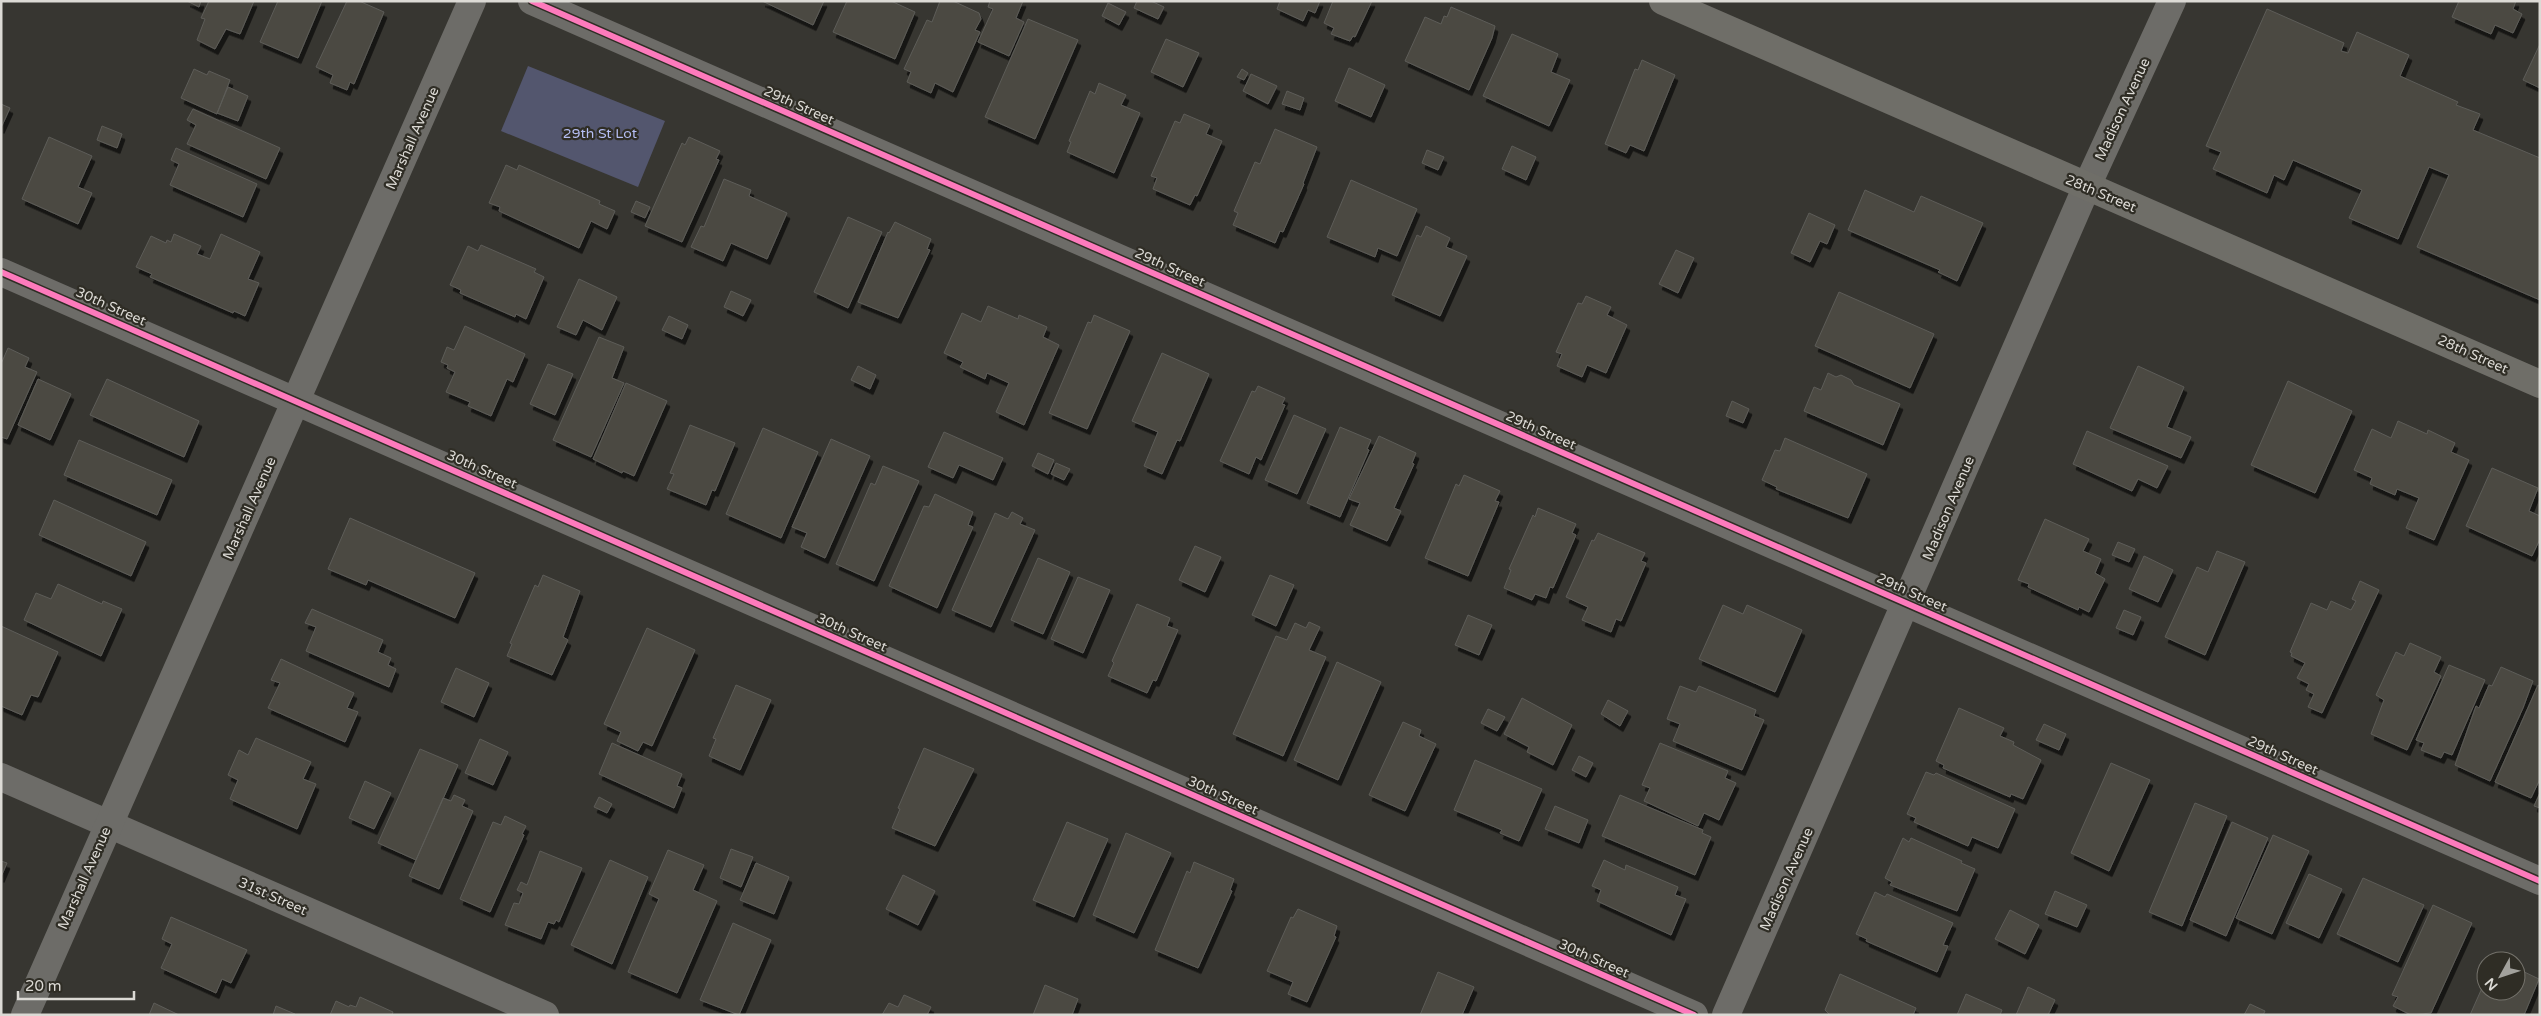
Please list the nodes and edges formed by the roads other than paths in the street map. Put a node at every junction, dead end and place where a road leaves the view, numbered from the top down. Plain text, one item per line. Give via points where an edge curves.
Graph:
1 (472, 1) edge
2 (532, 1) edge
3 (1663, 1) edge
4 (2172, 1) edge
5 (2086, 186) junction
6 (1, 272) edge
7 (2540, 384) edge
8 (296, 401) junction
9 (1907, 604) junction
10 (1, 777) edge
11 (108, 824) junction
12 (2540, 882) edge
13 (25, 1015) edge
14 (545, 1015) edge
15 (1694, 1015) edge
16 (1726, 1015) edge

1 - 8 street, Marshall Avenue
2 - 9 street, 29th Street
3 - 5 main road, 28th Street
4 - 5 street, Madison Avenue
5 - 7 main road, 28th Street
5 - 9 street, Madison Avenue
6 - 8 street, 30th Street
8 - 11 street, Marshall Avenue
8 - 15 street, 30th Street
9 - 12 street, 29th Street
9 - 16 street, Madison Avenue
10 - 11 street, 31st Street
11 - 13 street, Marshall Avenue
11 - 14 street, 31st Street

